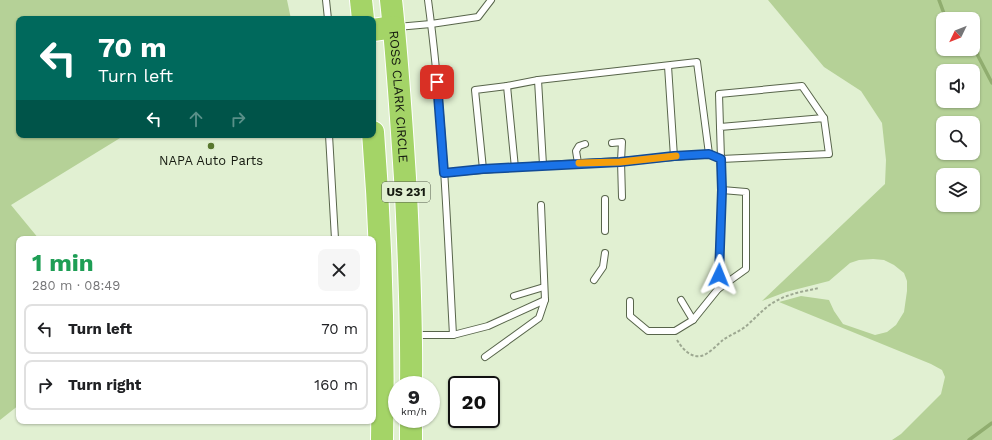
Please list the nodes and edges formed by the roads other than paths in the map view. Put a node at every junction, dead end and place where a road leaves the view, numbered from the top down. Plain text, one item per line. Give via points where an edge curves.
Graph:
1 (326, 0) edge
2 (361, 0) edge
3 (390, 0) edge
4 (428, 0) edge
5 (492, 0) edge
6 (328, 16) edge
7 (363, 16) edge
8 (431, 24) junction
9 (383, 29) edge
10 (668, 66) junction
11 (538, 80) junction
12 (507, 86) junction
13 (824, 118) junction
14 (720, 126) junction
15 (329, 138) edge
16 (373, 138) edge
17 (612, 143) dead end
18 (585, 144) dead end
19 (709, 154) junction
20 (674, 156) junction
21 (721, 159) junction
22 (620, 162) junction
23 (578, 163) junction
24 (543, 165) junction
25 (515, 168) junction
26 (483, 169) junction
27 (444, 173) junction
28 (722, 190) junction
29 (622, 197) dead end
30 (605, 199) dead end
31 (541, 205) dead end
32 (605, 231) dead end
33 (335, 236) edge
34 (605, 254) dead end
35 (377, 275) edge
36 (594, 280) dead end
37 (544, 287) junction
38 (718, 289) junction
39 (514, 296) dead end
40 (545, 300) junction
41 (681, 300) dead end
42 (630, 301) dead end
43 (693, 320) junction
44 (412, 335) junction
45 (453, 335) junction
46 (380, 336) junction
47 (485, 357) dead end
48 (411, 376) edge
49 (411, 428) edge
50 (382, 440) edge
51 (411, 440) edge

1 - 6 lane
2 - 7 highway
3 - 9 highway, ROSS CLARK CIRCLE / US 231
4 - 8 lane
5 - 8 lane via 478,17
8 - 9 lane
8 - 27 lane
9 - 44 highway, ROSS CLARK CIRCLE / US 231 via 404,158
10 - 11 lane
10 - 19 lane via 697,62
10 - 20 lane
11 - 12 lane
11 - 24 lane
12 - 25 lane
12 - 26 lane via 475,90
13 - 14 lane
13 - 14 lane via 802,86 719,94
13 - 21 lane via 828,154
14 - 21 lane
15 - 33 lane
16 - 35 highway, US 231 via 378,210
17 - 22 lane via 622,142
18 - 23 lane via 579,146 576,151
19 - 20 lane
19 - 21 lane
20 - 22 lane
21 - 28 lane
22 - 23 lane
22 - 29 lane
23 - 24 lane
24 - 25 lane
25 - 26 lane
26 - 27 lane
27 - 45 lane
28 - 38 lane
28 - 38 lane via 746,192 746,269
30 - 32 lane
31 - 37 lane
34 - 36 lane via 603,267
35 - 46 highway, US 231
37 - 39 lane
37 - 40 lane
38 - 43 lane
40 - 45 lane via 488,326
40 - 47 lane via 539,318
41 - 43 lane
42 - 43 lane via 630,316 648,331 675,331
44 - 45 lane
44 - 46 highway
44 - 48 highway, ROSS CLARK CIRCLE / US 231
46 - 50 highway, US 231
49 - 51 highway

